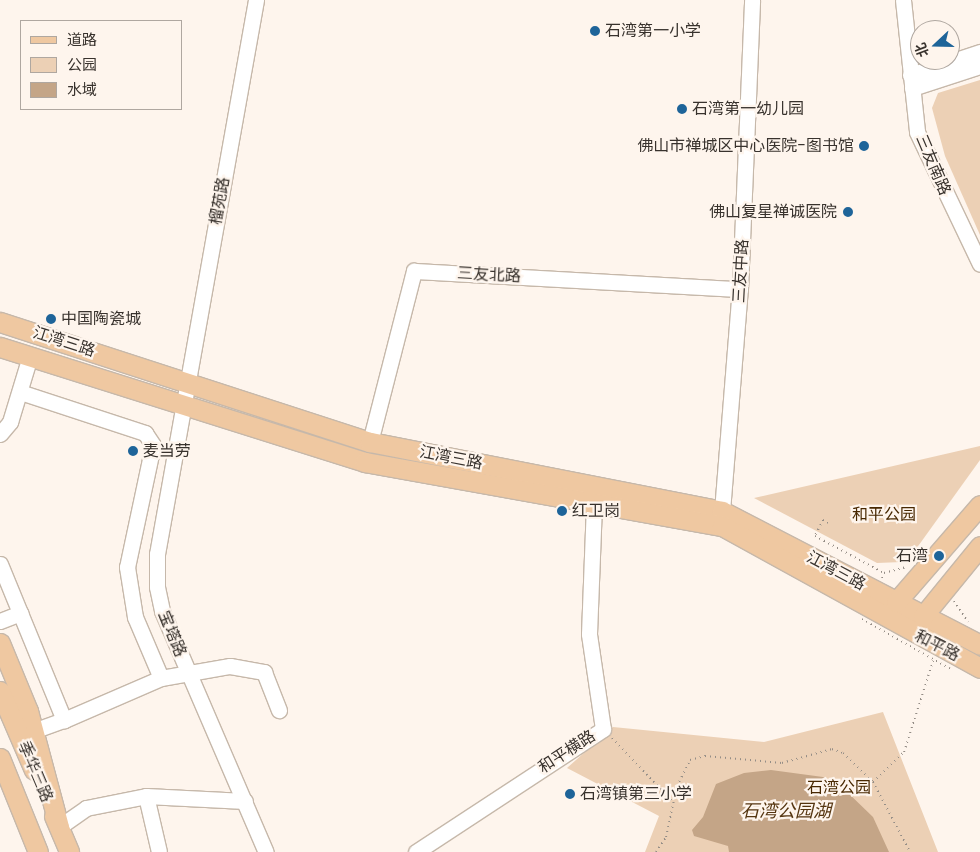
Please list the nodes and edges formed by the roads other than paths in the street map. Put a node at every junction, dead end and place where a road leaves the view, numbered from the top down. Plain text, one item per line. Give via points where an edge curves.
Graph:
1 (256, 0) edge
2 (752, 0) edge
3 (903, 0) edge
4 (980, 52) edge
5 (980, 66) edge
6 (911, 82) junction
7 (980, 264) edge
8 (740, 289) junction
9 (0, 322) edge
10 (0, 347) edge
11 (30, 356) junction
12 (190, 383) junction
13 (20, 392) junction
14 (185, 402) junction
15 (0, 434) edge
16 (370, 442) junction
17 (594, 502) junction
18 (980, 505) edge
19 (722, 511) junction
20 (980, 546) edge
21 (0, 564) edge
22 (157, 587) junction
23 (131, 591) junction
24 (896, 602) junction
25 (21, 613) junction
26 (923, 616) junction
27 (0, 621) edge
28 (895, 624) junction
29 (976, 637) edge
30 (0, 643) edge
31 (980, 668) edge
32 (189, 675) junction
33 (161, 678) junction
34 (0, 692) edge
35 (279, 710) dead end
36 (64, 720) junction
37 (34, 731) junction
38 (0, 758) edge
39 (0, 790) edge
40 (146, 796) junction
41 (245, 801) junction
42 (59, 827) junction
43 (35, 844) edge
44 (69, 852) edge
45 (159, 852) edge
46 (266, 852) edge
47 (416, 852) edge

1 - 12 street, 榴苑路
2 - 8 street, 三友中路
3 - 6 street, 三友南路
4 - 6 street
5 - 6 street
6 - 7 street, 三友南路 via 917,132
8 - 16 street, 三友北路 via 414,271
8 - 19 street, 三友中路
9 - 12 main road, 江湾三路
10 - 11 main road, 江湾三路
11 - 13 street
11 - 14 main road, 江湾三路
12 - 14 street, 榴苑路
12 - 16 main road, 江湾三路
13 - 15 street via 10,422
13 - 23 street via 145,433 153,445 127,567
14 - 17 main road, 江湾三路 via 365,462
14 - 22 street, 宝塔路 via 157,554
16 - 19 main road, 江湾三路
17 - 28 main road, 江湾三路 via 722,526
17 - 47 street, 和平横路 via 589,634 603,729
18 - 24 main road
19 - 24 main road, 江湾三路
20 - 26 main road
21 - 25 street
22 - 23 street
22 - 32 street, 宝塔路
23 - 33 street via 135,617
24 - 26 main road, 和平路
24 - 28 main road
25 - 27 street
25 - 36 street
26 - 28 main road
26 - 29 main road, 和平路
28 - 31 main road, 和平路
30 - 37 main road
32 - 33 street
32 - 35 street via 230,666 264,672
32 - 41 street, 宝塔路
33 - 36 street
34 - 42 main road, 季华三路
36 - 37 street
37 - 42 main road
38 - 43 main road, 季华三路
39 - 43 main road
40 - 41 street
40 - 42 street via 86,808
40 - 45 street
41 - 46 street, 宝塔路
42 - 44 main road, 季华三路

